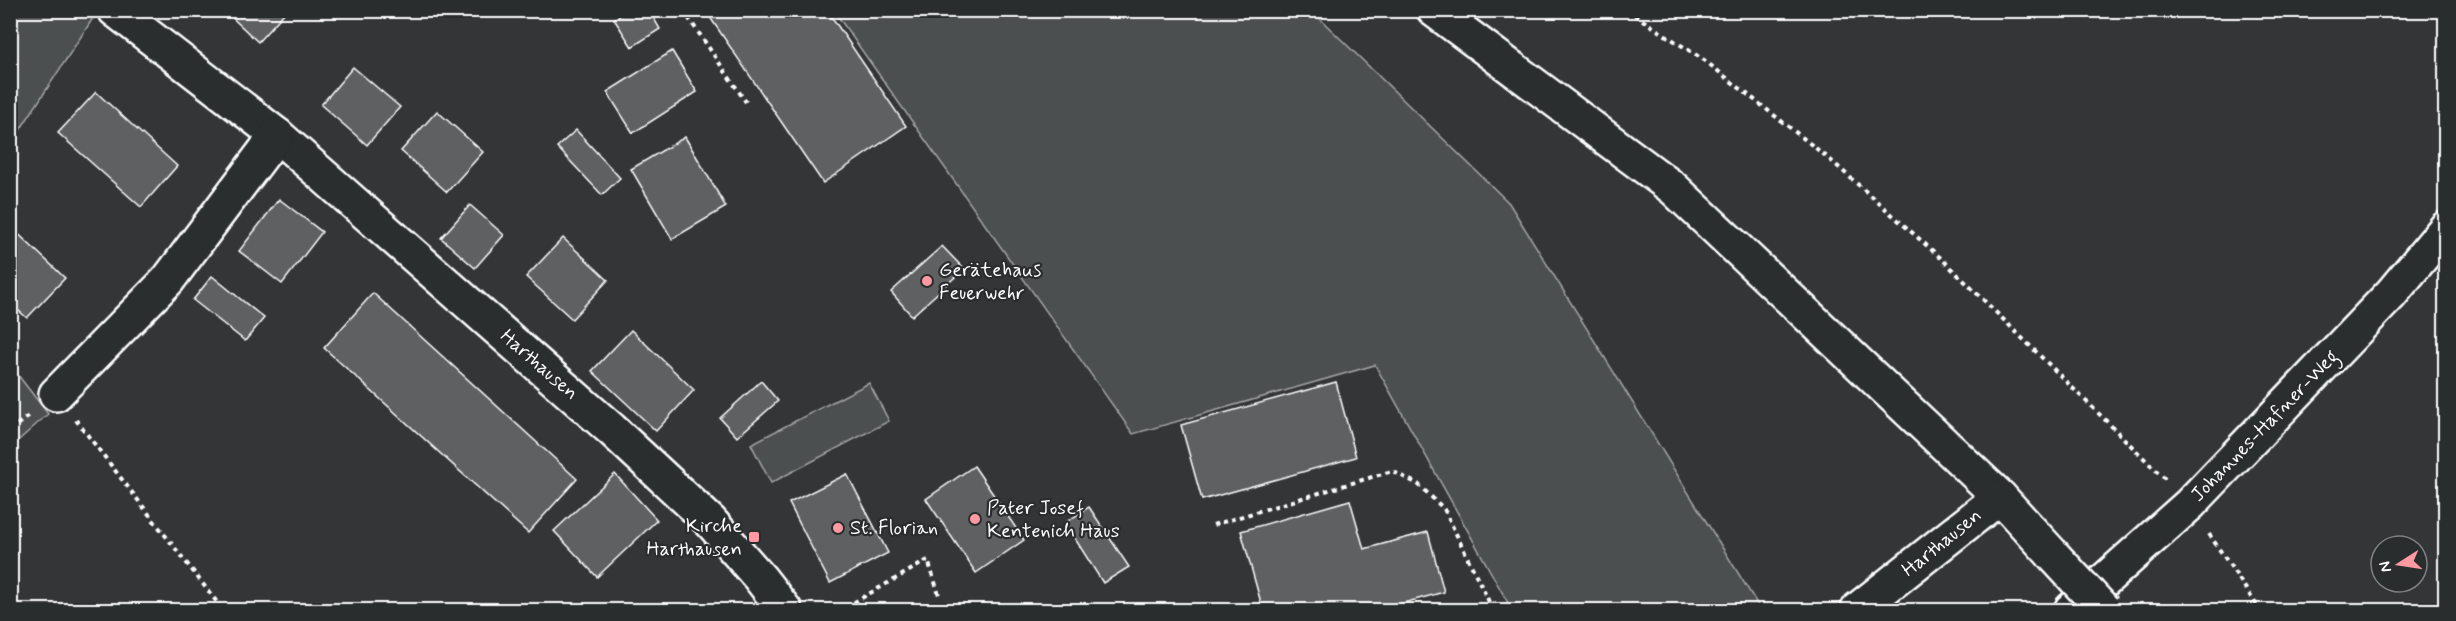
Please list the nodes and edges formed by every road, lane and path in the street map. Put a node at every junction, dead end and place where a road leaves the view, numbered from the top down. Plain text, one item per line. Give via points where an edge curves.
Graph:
1 (115, 10) edge
2 (683, 10) edge
3 (1434, 10) edge
4 (1627, 10) edge
5 (746, 102) dead end
6 (277, 135) junction
7 (2445, 228) edge
8 (56, 394) joint
9 (2000, 497) junction
10 (2190, 504) junction
11 (1213, 525) dead end
12 (939, 595) dead end
13 (846, 607) dead end
14 (223, 610) edge
15 (784, 610) edge
16 (1493, 610) edge
17 (1857, 610) edge
18 (2071, 610) edge
19 (2104, 610) edge
20 (2260, 610) edge

1 - 6 street, Harthausen
2 - 5 path
3 - 9 street via 1673,188
4 - 10 path via 1704,60 1827,157 1942,259
6 - 8 street via 168,280
6 - 15 street, Harthausen via 603,421 711,522
7 - 10 street, Johannes-Hafner-Weg via 2391,294
8 - 14 path
9 - 17 street, Harthausen
9 - 19 street, bridge
10 - 18 street, Johannes-Hafner-Weg
10 - 20 path
11 - 16 path via 1392,471 1418,484 1444,509
12 - 13 path via 928,560

